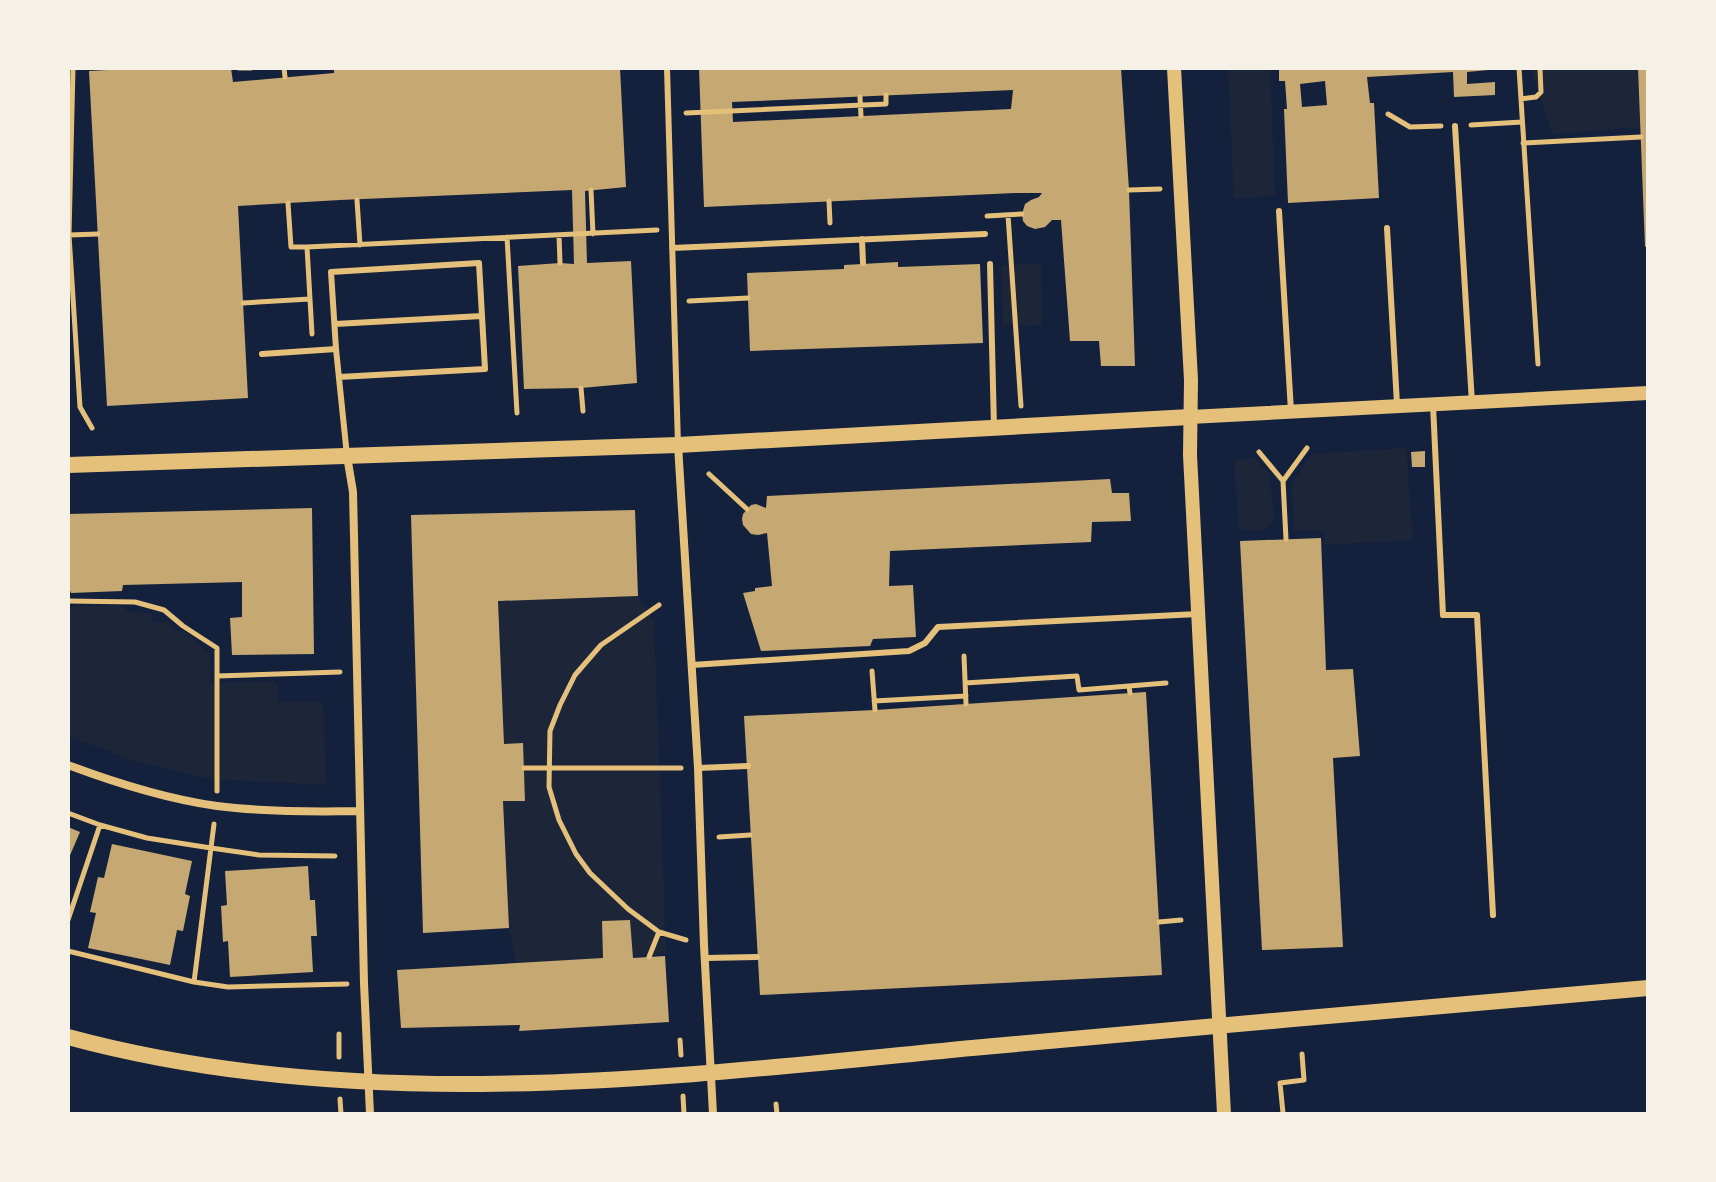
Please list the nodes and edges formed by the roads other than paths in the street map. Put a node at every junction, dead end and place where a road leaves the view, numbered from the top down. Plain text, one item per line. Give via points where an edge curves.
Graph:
1 (667, 68) edge
2 (1174, 68) edge
3 (1455, 126) dead end
4 (1279, 211) dead end
5 (1387, 228) dead end
6 (985, 234) dead end
7 (862, 239) junction
8 (672, 248) junction
9 (863, 263) dead end
10 (990, 264) dead end
11 (482, 316) junction
12 (335, 324) junction
13 (336, 349) junction
14 (262, 354) dead end
15 (339, 377) junction
16 (1648, 393) edge
17 (1472, 403) junction
18 (1433, 405) junction
19 (1397, 407) junction
20 (1291, 411) junction
21 (1190, 417) junction
22 (994, 427) junction
23 (678, 445) junction
24 (347, 456) junction
25 (68, 465) edge
26 (1198, 614) junction
27 (692, 665) junction
28 (68, 765) edge
29 (748, 766) dead end
30 (698, 768) junction
31 (360, 811) junction
32 (1493, 915) dead end
33 (757, 957) dead end
34 (705, 958) junction
35 (1648, 988) edge
36 (68, 1037) edge
37 (713, 1113) edge
38 (370, 1114) edge
39 (1224, 1114) edge

1 - 8 lane
2 - 21 street
3 - 17 lane
4 - 20 lane
5 - 19 lane
6 - 7 lane
7 - 8 lane
7 - 9 lane
8 - 23 lane
10 - 22 lane
11 - 12 lane
11 - 12 lane via 479,263 331,272
11 - 15 lane via 485,369
12 - 13 lane
13 - 14 lane
13 - 15 lane
15 - 24 lane
16 - 17 street
17 - 18 street
18 - 19 street
18 - 32 lane via 1443,615 1477,615
19 - 20 street
20 - 21 street
21 - 22 main road
21 - 26 street
22 - 23 main road
23 - 24 main road
23 - 27 street
24 - 25 main road
24 - 31 street via 353,492
26 - 27 lane via 938,627 925,643 909,651
26 - 39 street
27 - 30 street
28 - 31 street via 216,806
29 - 30 lane
30 - 34 street
31 - 38 street
33 - 34 lane
34 - 37 street
35 - 36 main road via 661,1078 527,1084 326,1079 203,1066

